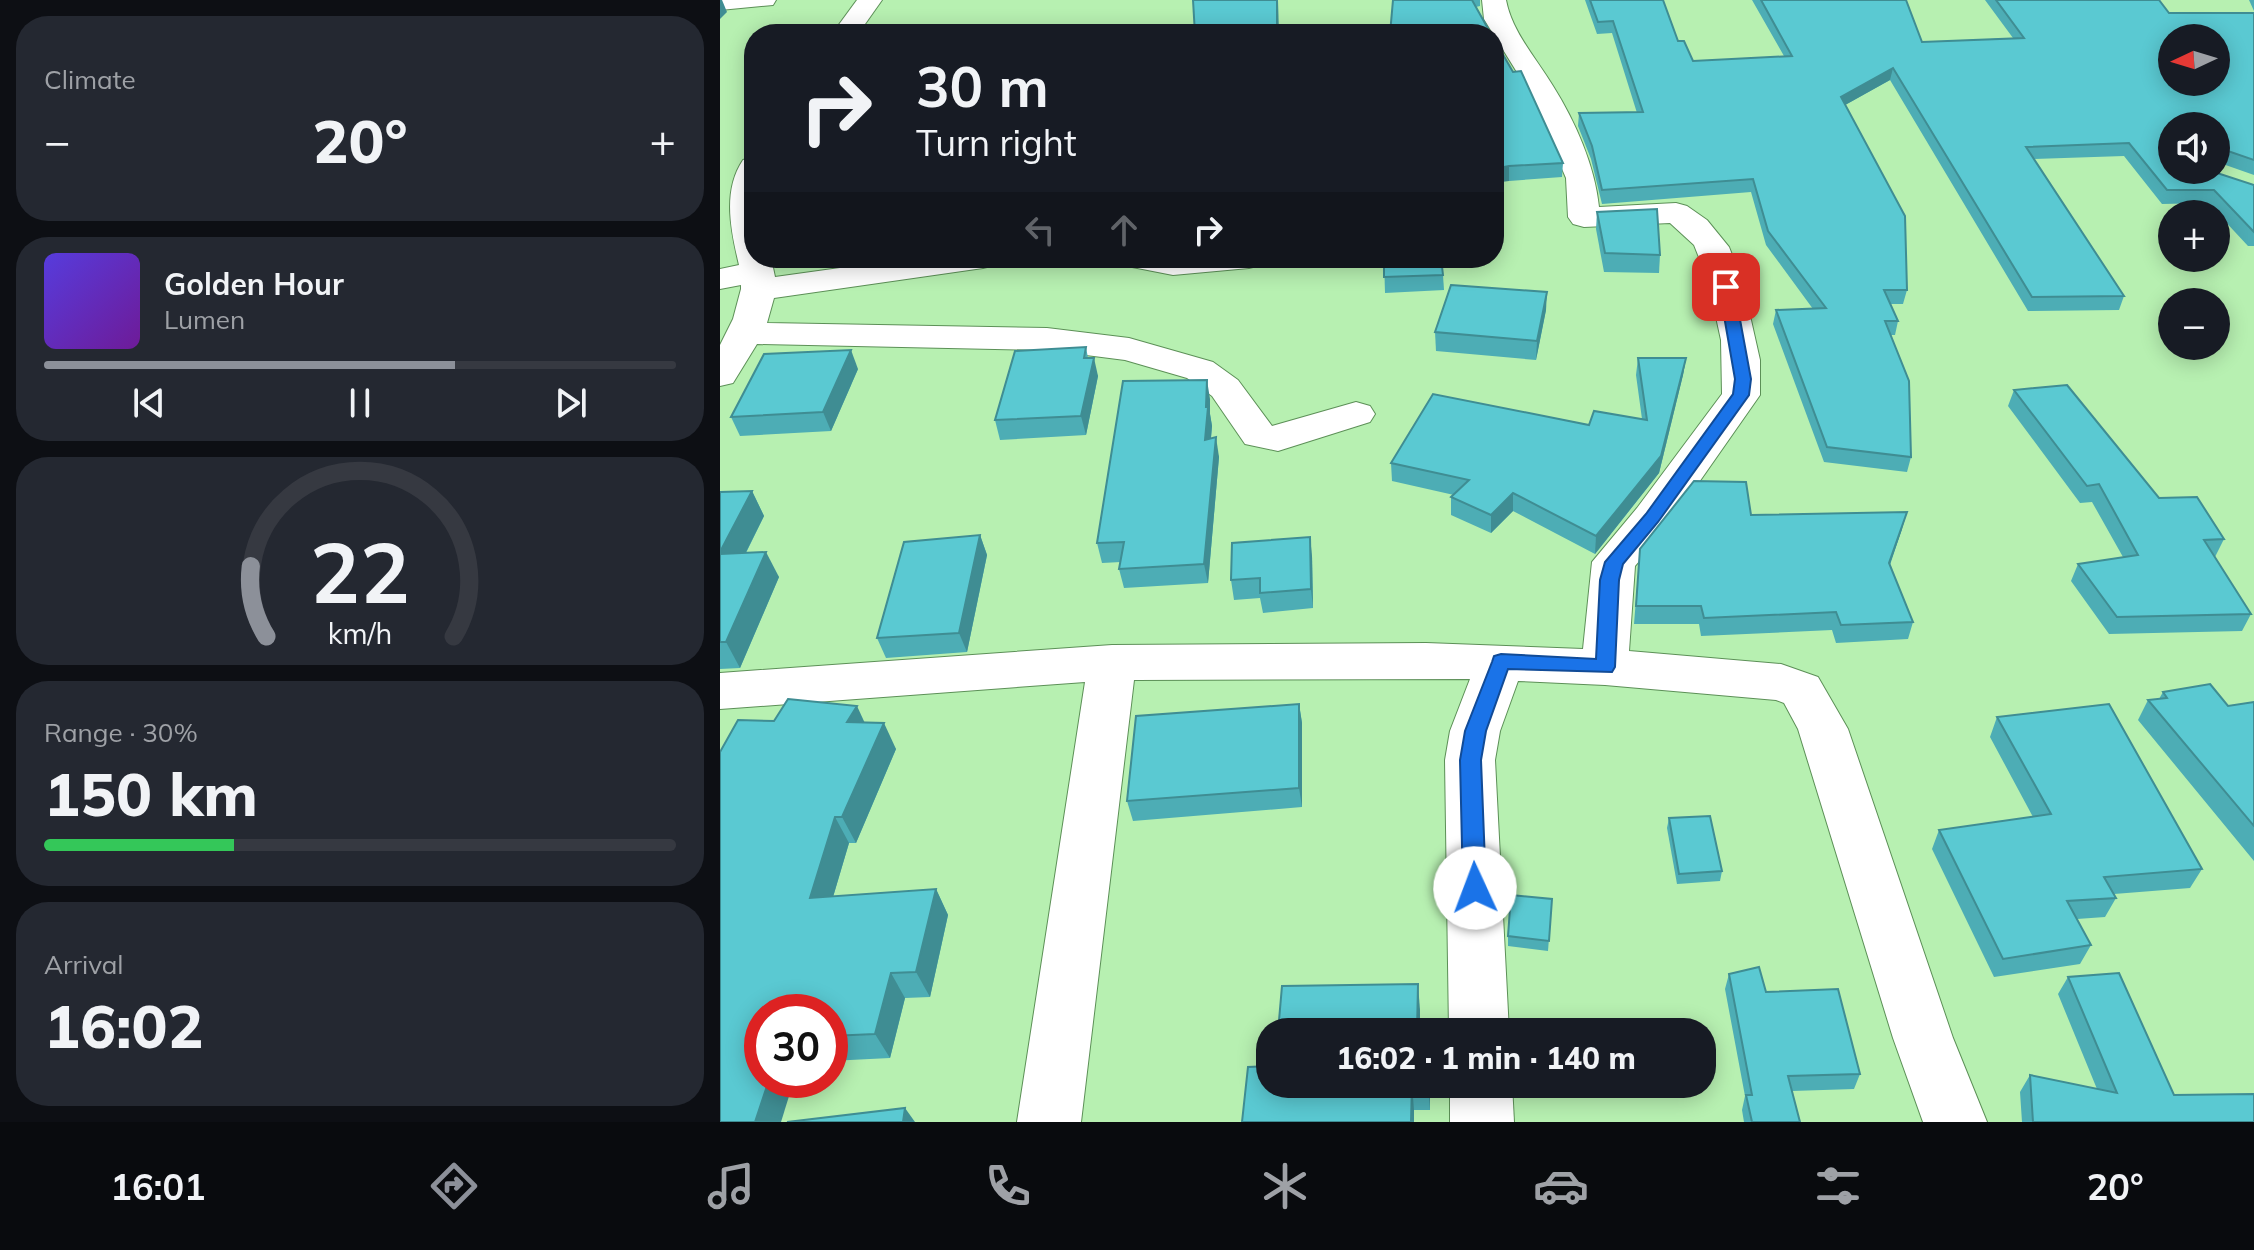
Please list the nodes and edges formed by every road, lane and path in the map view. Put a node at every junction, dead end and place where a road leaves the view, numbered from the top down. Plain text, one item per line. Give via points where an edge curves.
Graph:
1 (764, 0) edge
2 (870, 0) edge
3 (1494, 0) edge
4 (720, 3) edge
5 (852, 24) edge
6 (1501, 24) edge
7 (1504, 28) edge
8 (778, 268) edge
9 (757, 269) edge
10 (720, 279) edge
11 (746, 333) junction
12 (720, 375) edge
13 (1356, 414) dead end
14 (1501, 662) junction
15 (1112, 663) junction
16 (1605, 667) junction
17 (720, 691) edge
18 (1479, 1018) edge
19 (1481, 1098) edge
20 (1049, 1122) edge
21 (1482, 1122) edge
22 (1955, 1122) edge

1 - 4 street
2 - 5 street
3 - 6 street
7 - 16 street via 1542,90 1581,178 1584,217 1676,213 1688,220 1711,245 1732,306 1741,395 1614,562
8 - 9 street
9 - 10 street
9 - 11 street
11 - 12 street
11 - 13 street via 1047,339 1129,349 1200,370 1225,388 1259,435 1268,438
14 - 15 street
14 - 16 street
14 - 18 street via 1470,760
15 - 17 street
15 - 20 street
16 - 22 street via 1760,678 1801,690 1823,729
19 - 21 street

